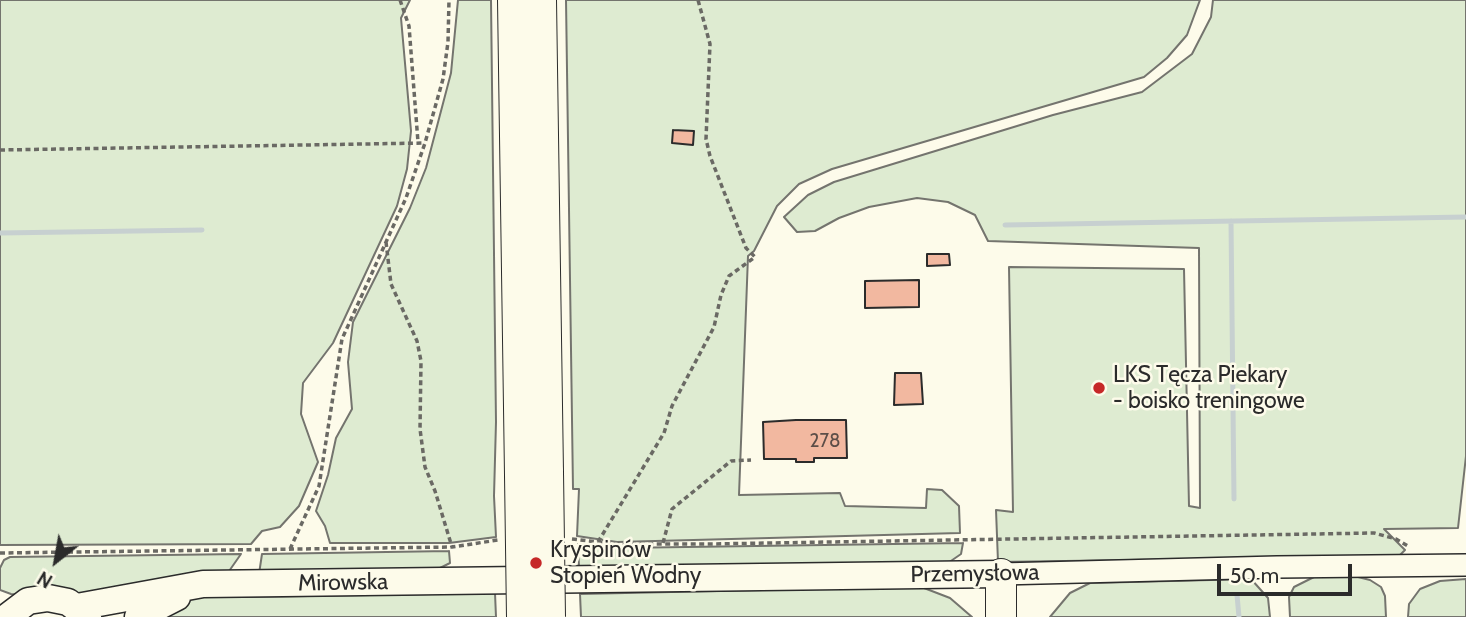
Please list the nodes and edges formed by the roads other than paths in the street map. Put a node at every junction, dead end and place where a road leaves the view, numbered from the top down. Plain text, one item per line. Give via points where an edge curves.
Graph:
1 (513, 0) edge
2 (541, 0) edge
3 (534, 474) junction
4 (1466, 565) edge
5 (1001, 574) junction
6 (484, 580) joint
7 (203, 584) junction
8 (8, 607) edge
9 (83, 612) edge
10 (138, 617) edge
11 (522, 617) edge
12 (550, 617) edge
13 (1001, 617) edge

1 - 3 highway
2 - 3 highway
3 - 11 highway, bridge
3 - 12 highway, bridge
4 - 5 street, Przemysłowa
5 - 6 main road, Przemysłowa
5 - 13 highway
6 - 7 main road, Mirowska
7 - 9 main road, Mirowska
7 - 10 main road, Mirowska
8 - 9 main road via 48,597 68,601

